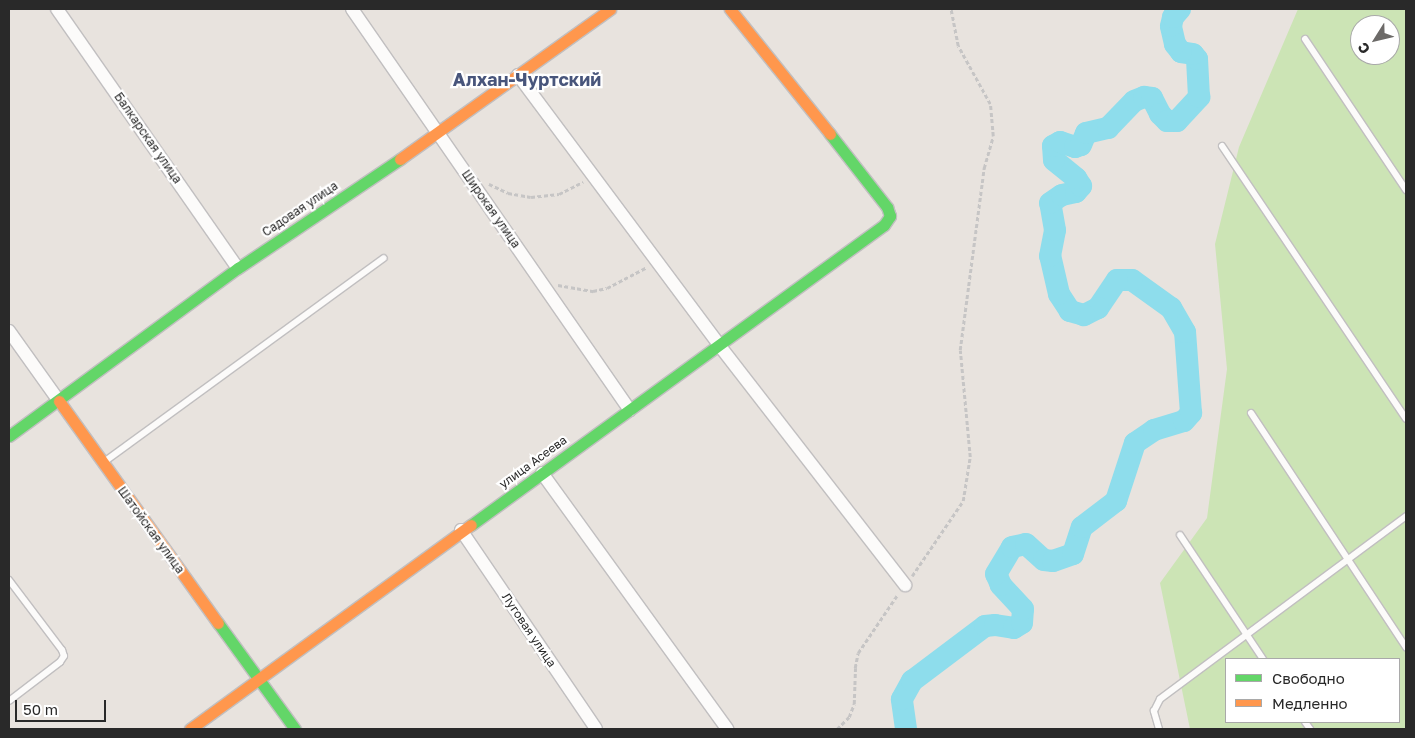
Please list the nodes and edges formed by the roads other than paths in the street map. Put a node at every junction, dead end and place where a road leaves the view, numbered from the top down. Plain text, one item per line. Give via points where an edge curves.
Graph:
1 (57, 9) edge
2 (352, 9) edge
3 (610, 9) edge
4 (730, 9) edge
5 (1305, 39) dead end
6 (518, 76) junction
7 (438, 133) junction
8 (1222, 146) dead end
9 (1406, 190) edge
10 (384, 258) dead end
11 (238, 268) junction
12 (9, 331) edge
13 (719, 345) junction
14 (59, 401) junction
15 (630, 410) junction
16 (1250, 413) dead end
17 (1406, 419) edge
18 (9, 436) edge
19 (103, 463) junction
20 (542, 473) junction
21 (1406, 516) edge
22 (461, 530) junction
23 (1180, 536) dead end
24 (1348, 560) junction
25 (9, 580) edge
26 (905, 585) road end
27 (1247, 636) junction
28 (1406, 647) edge
29 (1262, 658) edge
30 (258, 680) junction
31 (9, 701) edge
32 (190, 729) edge
33 (295, 729) edge
34 (596, 729) edge
35 (727, 729) edge
36 (1159, 729) edge

1 - 11 street, Балкарская улица
2 - 7 street, Широкая улица
3 - 6 street, Садовая улица
4 - 13 street, улица Асеева via 888,207 890,216 884,225
5 - 9 lane
6 - 7 street, Садовая улица
6 - 13 street
7 - 11 street, Садовая улица
7 - 15 street, Широкая улица
8 - 17 lane
10 - 19 lane
11 - 14 street, Садовая улица
12 - 14 street, Шатойская улица
13 - 15 street, улица Асеева
13 - 26 street
14 - 18 street, Садовая улица
14 - 19 street, Шатойская улица
15 - 20 street, улица Асеева
16 - 24 lane
19 - 30 street, Шатойская улица
20 - 22 street, улица Асеева
20 - 35 street
21 - 24 lane
22 - 30 street, улица Асеева
22 - 34 street, Луговая улица
23 - 27 lane
24 - 27 lane
24 - 28 lane
25 - 31 lane via 64,656
27 - 29 lane
27 - 36 lane via 1160,699 1154,711
30 - 32 street, улица Асеева
30 - 33 street, Шатойская улица

